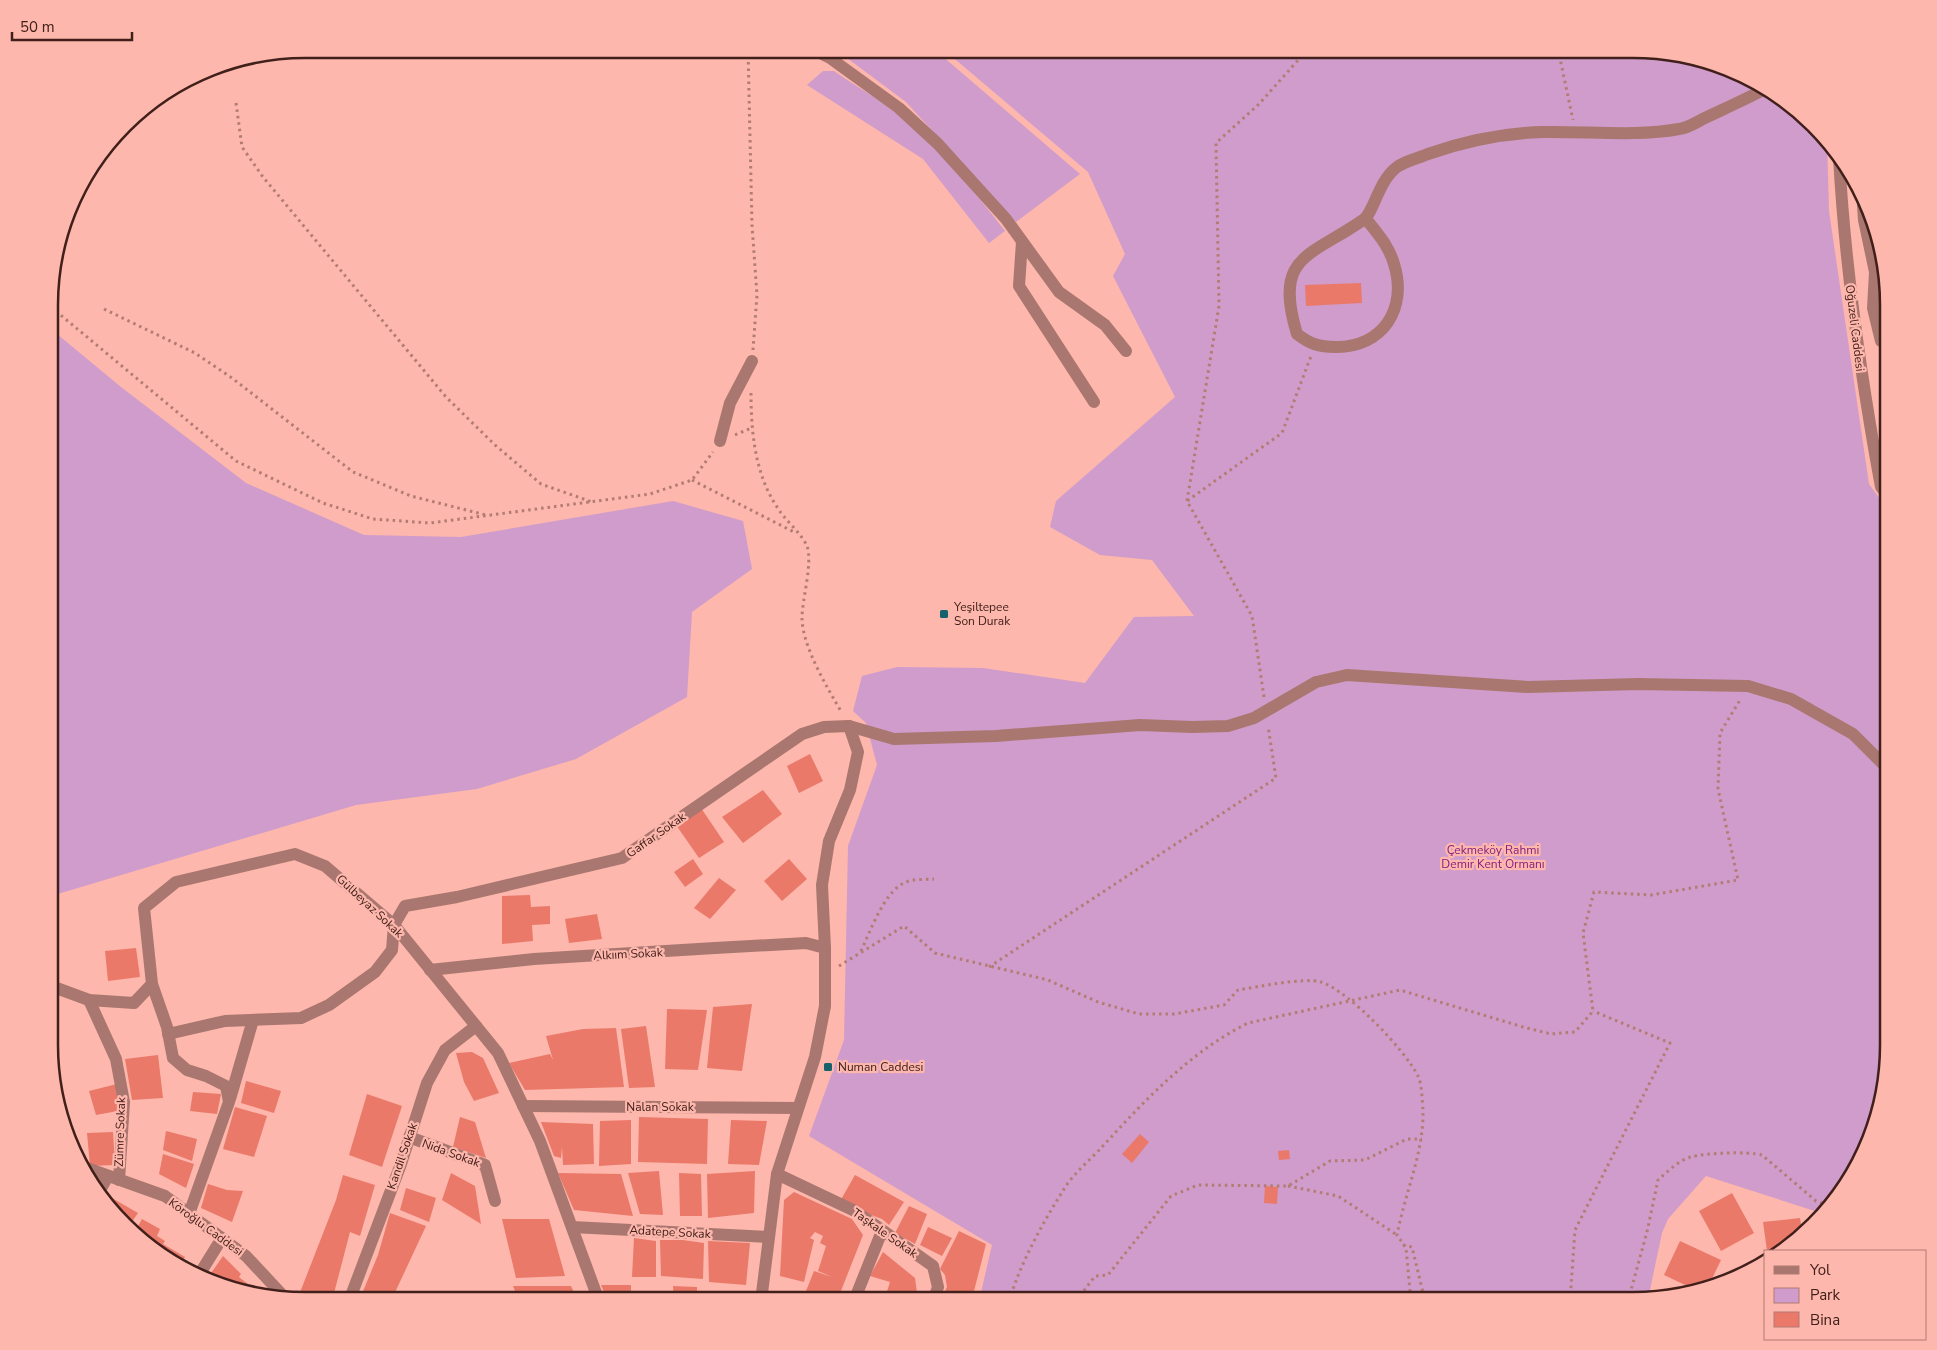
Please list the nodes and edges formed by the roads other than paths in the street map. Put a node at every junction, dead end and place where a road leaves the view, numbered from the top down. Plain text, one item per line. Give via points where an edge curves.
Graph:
1 (830, 58) edge
2 (1758, 92) edge
3 (1840, 170) edge
4 (1366, 219) junction
5 (1864, 219) edge
6 (1022, 242) junction
7 (1880, 337) edge
8 (1126, 351) dead end
9 (752, 361) road end
10 (1094, 402) dead end
11 (720, 441) road end
12 (1880, 482) edge
13 (849, 726) junction
14 (1880, 761) edge
15 (394, 925) junction
16 (825, 948) junction
17 (430, 970) junction
18 (152, 984) junction
19 (58, 989) edge
20 (89, 1000) junction
21 (253, 1020) junction
22 (476, 1026) junction
23 (168, 1034) junction
24 (229, 1102) junction
25 (523, 1106) junction
26 (798, 1108) junction
27 (409, 1137) junction
28 (92, 1170) edge
29 (776, 1174) junction
30 (113, 1178) junction
31 (103, 1189) edge
32 (495, 1202) dead end
33 (189, 1214) junction
34 (572, 1228) junction
35 (882, 1231) junction
36 (767, 1237) junction
37 (222, 1238) junction
38 (202, 1270) edge
39 (278, 1291) edge
40 (352, 1292) edge
41 (596, 1292) edge
42 (762, 1292) edge
43 (858, 1292) edge
44 (936, 1292) edge

1 - 6 street via 899,108 938,144 1006,219
2 - 4 street via 1682,129 1658,133 1542,132 1492,137 1439,150 1398,166 1384,180
3 - 12 street, Oğuzeli Caddesi via 1843,230 1863,390
4 - 4 street via 1311,251 1299,262 1292,278 1289,296 1297,334 1315,346 1350,347 1365,343 1386,327 1393,315 1398,284 1395,266 1390,252
5 - 7 street via 1874,272 1873,308
6 - 8 street via 1059,292 1105,325
6 - 10 street via 1019,286
9 - 11 street via 730,402
13 - 14 street, Gaffar Sokak via 894,739 996,736 1140,725 1228,726 1254,718 1316,682 1347,675 1528,687 1748,686 1791,699 1853,734
13 - 15 street, Gaffar Sokak via 824,727 802,734 622,858 405,906
13 - 16 street via 858,752 850,790 829,841 822,884
15 - 17 street, Gülbeyaz Sokak
15 - 18 street, Gülbeyaz Sokak via 325,866 295,854 176,882 144,908
15 - 21 street via 392,950 375,972 329,1005 301,1018
16 - 17 street, Alkıım Sokak via 806,943 715,948 534,959
16 - 26 street via 825,1006 817,1049
17 - 22 street, Gülbeyaz Sokak
18 - 20 street via 134,1002
18 - 23 street
19 - 20 street
20 - 30 street, Zümre Sokak via 116,1059 124,1102
21 - 23 street via 225,1021
21 - 24 street
22 - 25 street, Gülbeyaz Sokak via 498,1053
22 - 27 street, Kandil Sokak via 445,1050 427,1083
23 - 24 street via 173,1058 187,1070 226,1086
24 - 33 street
25 - 26 street, Nalan Sokak
25 - 34 street, Gülbeyaz Sokak via 540,1141
26 - 29 street
27 - 32 street, Nida Sokak via 485,1165
27 - 40 street, Kandil Sokak
28 - 30 street, Köroğlu Caddesi
29 - 35 street, Taşkale Sokak via 855,1211
29 - 36 street
30 - 31 street
30 - 33 street, Köroğlu Caddesi via 165,1196
33 - 37 street, Köroğlu Caddesi
34 - 36 street, Adatepe Sokak
34 - 41 street, Gülbeyaz Sokak
35 - 43 street
35 - 44 street, Taşkale Sokak via 932,1266 938,1287
36 - 42 street
37 - 38 street
37 - 39 street, Köroğlu Caddesi via 246,1256

